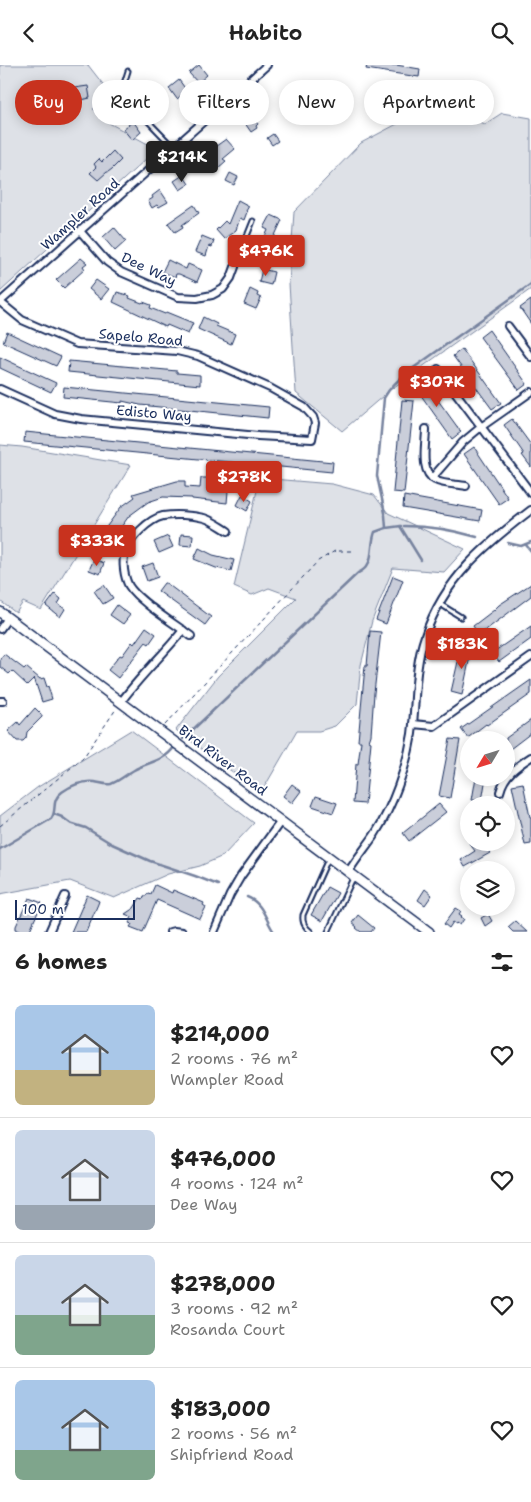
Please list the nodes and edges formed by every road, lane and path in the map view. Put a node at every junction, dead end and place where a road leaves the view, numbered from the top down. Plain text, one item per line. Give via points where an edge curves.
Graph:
1 (266, 65) edge
2 (128, 71) dead end
3 (173, 147) junction
4 (253, 221) dead end
5 (80, 231) junction
6 (235, 267) joint
7 (0, 302) edge
8 (508, 326) dead end
9 (531, 357) edge
10 (438, 369) dead end
11 (0, 389) edge
12 (531, 392) edge
13 (482, 427) junction
14 (426, 429) dead end
15 (312, 439) joint
16 (432, 478) junction
17 (466, 486) dead end
18 (531, 493) edge
19 (531, 511) edge
20 (228, 531) dead end
21 (356, 551) dead end
22 (440, 603) junction
23 (0, 612) edge
24 (461, 617) dead end
25 (8, 618) junction
26 (0, 629) edge
27 (183, 630) junction
28 (191, 636) dead end
29 (531, 657) edge
30 (121, 702) junction
31 (412, 724) junction
32 (160, 731) junction
33 (531, 757) edge
34 (500, 791) dead end
35 (281, 821) junction
36 (0, 826) edge
37 (329, 856) junction
38 (352, 873) junction
39 (65, 897) dead end
40 (49, 932) edge
41 (170, 932) edge
42 (182, 932) edge
43 (214, 932) edge
44 (311, 932) edge
45 (328, 932) edge
46 (429, 932) edge

1 - 3 street, Wampler Road
2 - 3 lane via 122,90 124,96
3 - 5 street, Wampler Road
4 - 6 lane
5 - 6 street, Dee Way via 107,262 121,272 178,297 212,295 223,289
5 - 7 street, Wampler Road
7 - 15 street, Sapelo Road via 22,320 77,344 169,350 198,356 304,407 315,423
8 - 9 street
10 - 13 street
11 - 15 street, Edisto Way via 63,416
12 - 13 street
13 - 16 street via 463,442
13 - 18 street
14 - 16 street via 425,465
16 - 17 street
19 - 22 street via 471,561
20 - 27 street via 206,518 160,517 136,535 125,552 123,568 128,585 136,596
21 - 32 path via 335,551 318,561
22 - 24 lane
22 - 31 street via 420,653
23 - 25 street, Bird River Road
25 - 26 street
25 - 30 street, Bird River Road
27 - 28 street
27 - 30 street
29 - 31 street via 434,726
30 - 32 street, Bird River Road
30 - 36 path via 83,759
31 - 38 street via 401,777 387,812
32 - 35 street, Bird River Road
33 - 34 street via 506,778
35 - 37 street, Bird River Road
35 - 43 street via 241,876
37 - 38 street, Bird River Road
37 - 44 lane via 303,915 304,925
38 - 45 lane
38 - 46 street, Bird River Road
39 - 40 street
41 - 42 street

